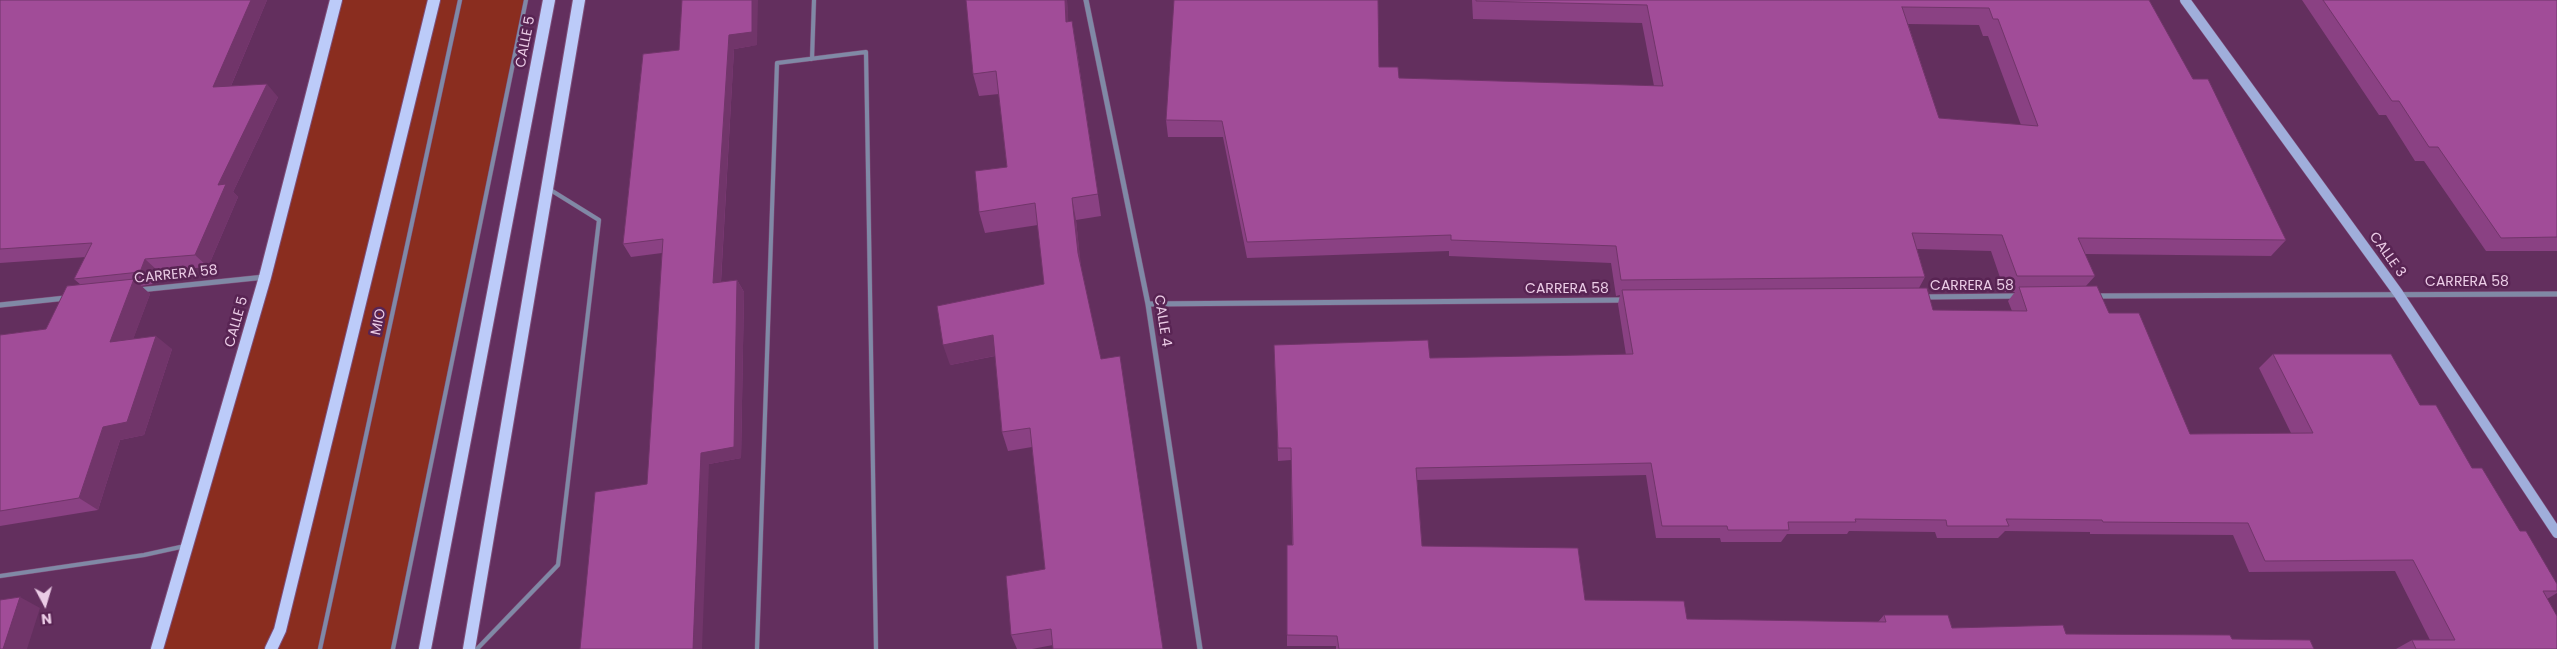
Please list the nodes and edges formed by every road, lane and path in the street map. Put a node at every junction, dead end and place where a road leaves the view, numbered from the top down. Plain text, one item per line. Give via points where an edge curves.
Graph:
1 (336, 0) edge
2 (434, 0) edge
3 (460, 0) edge
4 (526, 0) edge
5 (549, 0) edge
6 (579, 0) edge
7 (814, 0) edge
8 (1086, 0) edge
9 (2185, 0) edge
10 (812, 59) junction
11 (548, 188) junction
12 (265, 277) junction
13 (129, 291) edge
14 (2398, 293) junction
15 (2557, 294) edge
16 (2021, 296) edge
17 (2090, 296) edge
18 (69, 297) edge
19 (1912, 297) edge
20 (1634, 300) edge
21 (1148, 304) junction
22 (0, 305) edge
23 (2557, 534) edge
24 (187, 545) junction
25 (0, 576) edge
26 (156, 649) edge
27 (271, 649) edge
28 (320, 649) edge
29 (393, 649) edge
30 (425, 649) edge
31 (469, 649) edge
32 (477, 649) edge
33 (757, 649) edge
34 (876, 649) edge
35 (1200, 649) edge

1 - 12 main road, CALLE 5
2 - 27 main road via 280,630
3 - 28 lane, MIO
4 - 29 lane
5 - 30 main road, CALLE 5
6 - 11 main road
7 - 10 lane
8 - 21 street, CALLE 4
9 - 14 street, CALLE 3
10 - 33 lane via 777,64
10 - 34 lane via 866,52
11 - 31 main road
11 - 32 lane via 599,220 558,565
12 - 13 street, CARRERA 58
12 - 24 main road, CALLE 5
14 - 15 street, CARRERA 58
14 - 17 street, CARRERA 58
14 - 23 street, CALLE 3
16 - 19 street, CARRERA 58
18 - 22 street
20 - 21 street, CARRERA 58
21 - 35 street, CALLE 4
24 - 25 lane via 144,555
24 - 26 main road, CALLE 5

